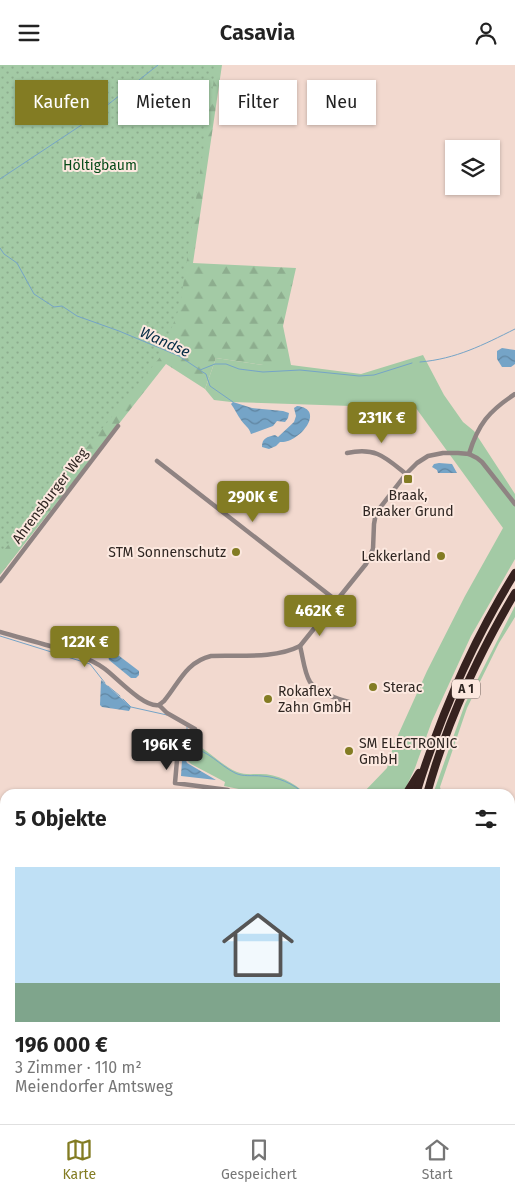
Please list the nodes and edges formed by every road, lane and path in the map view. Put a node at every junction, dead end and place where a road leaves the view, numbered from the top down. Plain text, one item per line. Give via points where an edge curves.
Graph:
1 (515, 394) edge
2 (118, 426) dead end
3 (348, 453) dead end
4 (469, 454) junction
5 (157, 461) dead end
6 (406, 474) junction
7 (515, 503) edge
8 (515, 573) edge
9 (0, 581) edge
10 (515, 593) edge
11 (337, 601) junction
12 (0, 632) edge
13 (300, 646) junction
14 (349, 702) dead end
15 (159, 705) junction
16 (426, 761) junction
17 (220, 789) edge
18 (409, 789) edge
19 (418, 789) edge
20 (429, 789) edge

1 - 4 street via 487,415 473,439
2 - 9 street, Ahrensburger Weg
3 - 6 street via 375,451
4 - 6 street via 428,456
4 - 7 street via 482,462
5 - 11 street
6 - 11 street via 376,513 369,559
8 - 16 highway, A 1 via 472,649
10 - 20 highway, A 1 via 459,703
11 - 13 street
12 - 15 street via 92,660 142,699
13 - 14 street via 311,684 338,700
13 - 15 street via 277,654 203,658 190,666
15 - 17 street via 195,729 177,760 175,783
16 - 18 highway
16 - 19 highway, A 1

